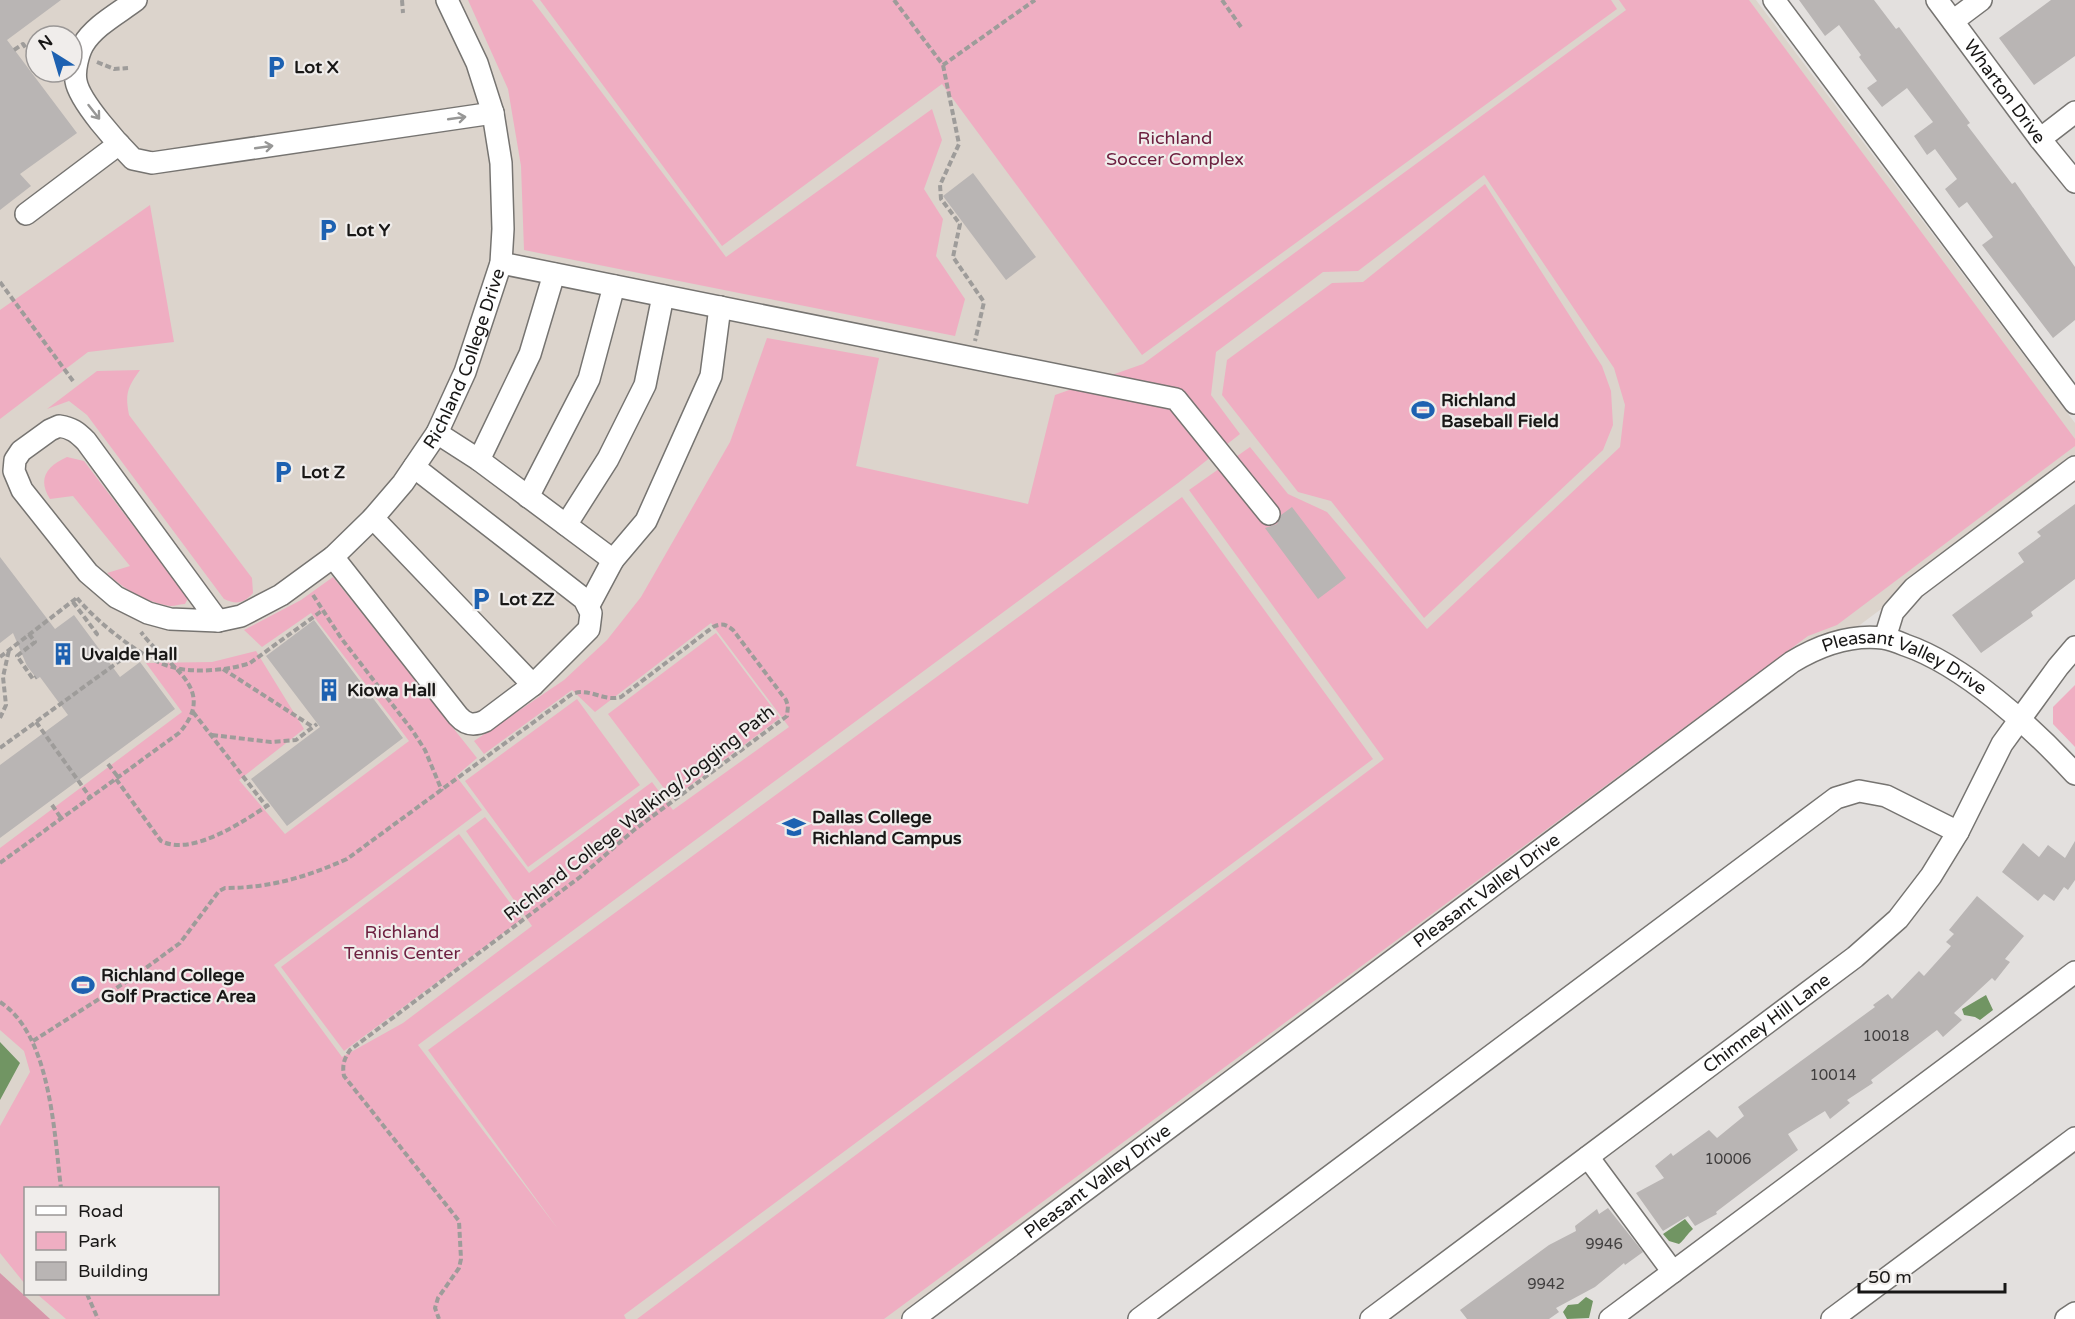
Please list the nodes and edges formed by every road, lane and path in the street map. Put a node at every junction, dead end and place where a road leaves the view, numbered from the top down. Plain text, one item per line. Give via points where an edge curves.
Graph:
1 (136, 0) edge
2 (402, 0) edge
3 (447, 0) edge
4 (894, 0) edge
5 (1035, 0) edge
6 (1222, 0) edge
7 (1774, 0) edge
8 (1938, 0) edge
9 (1982, 0) edge
10 (403, 13) dead end
11 (1953, 21) junction
12 (1241, 27) dead end
13 (24, 45) edge
14 (14, 50) dead end
15 (90, 60) dead end
16 (943, 65) junction
17 (128, 68) dead end
18 (2075, 112) edge
19 (493, 113) junction
20 (2040, 139) junction
21 (119, 144) junction
22 (2075, 182) edge
23 (26, 214) dead end
24 (501, 263) junction
25 (554, 274) junction
26 (0, 282) edge
27 (614, 286) junction
28 (663, 296) junction
29 (720, 307) junction
30 (972, 358) junction
31 (73, 381) dead end
32 (2075, 404) edge
33 (437, 433) junction
34 (479, 460) junction
35 (414, 467) junction
36 (2075, 467) edge
37 (528, 497) junction
38 (1269, 514) dead end
39 (373, 518) junction
40 (566, 525) junction
41 (333, 557) junction
42 (613, 560) junction
43 (303, 579) junction
44 (77, 598) junction
45 (128, 603) junction
46 (588, 606) junction
47 (323, 610) junction
48 (218, 621) junction
49 (29, 634) junction
50 (94, 636) dead end
51 (1885, 638) junction
52 (2075, 647) edge
53 (136, 649) junction
54 (9, 650) junction
55 (0, 657) edge
56 (223, 668) junction
57 (177, 669) junction
58 (36, 677) dead end
59 (533, 685) junction
60 (193, 712) junction
61 (0, 718) edge
62 (2019, 720) junction
63 (36, 722) junction
64 (211, 735) junction
65 (1, 746) edge
66 (108, 764) dead end
67 (2075, 774) edge
68 (117, 778) junction
69 (442, 791) junction
70 (90, 797) junction
71 (52, 805) dead end
72 (61, 819) junction
73 (1958, 832) junction
74 (0, 863) edge
75 (2075, 972) edge
76 (0, 1002) edge
77 (33, 1041) junction
78 (2075, 1138) edge
79 (1588, 1157) junction
80 (61, 1187) edge
81 (1673, 1272) junction
82 (88, 1295) edge
83 (2075, 1312) edge
84 (98, 1319) edge
85 (439, 1319) edge
86 (913, 1319) edge
87 (1139, 1319) edge
88 (1371, 1319) edge
89 (1610, 1319) edge
90 (1832, 1319) edge
91 (2066, 1319) edge

1 -> 21 street via 93,33 78,59 76,81 84,100
2 - 10 path
3 - 19 street, Richland College Drive via 477,63
4 - 16 path
5 - 16 path
6 - 12 path
7 - 32 street
8 - 11 street, Wharton Drive
9 - 11 street
11 - 20 street, Wharton Drive
13 - 14 path
15 - 17 path via 114,69
16 - 30 path via 959,144 940,185 941,199 960,224 953,257 984,302
18 - 20 street
21 -> 19 street via 133,159 153,163
19 - 24 street, Richland College Drive via 501,163
20 - 22 street, Wharton Drive
21 - 23 street
24 - 25 street
24 - 33 street, Richland College Drive via 465,372
25 - 27 street
25 - 34 street via 530,354
26 - 31 path
27 - 28 street
27 - 37 street via 590,379
28 - 29 street
28 - 40 street via 645,385 609,459
29 - 30 street
29 - 42 street via 711,376 646,521
30 - 38 street via 1176,399
33 - 34 street
33 - 35 street, Richland College Drive
34 - 37 street
35 - 39 street, Richland College Drive
35 - 46 street
36 - 51 street via 1914,588 1893,612
37 - 40 street
39 - 41 street, Richland College Drive
39 - 59 street
40 - 42 street
41 - 43 street, Richland College Drive
41 - 59 street via 462,720 474,724 485,721
42 - 46 street
43 - 47 path
43 - 48 street, Richland College Drive via 254,610
44 - 49 path
44 - 50 path via 97,634
44 - 53 path via 102,625
45 - 48 street, Richland College Drive via 170,618
45 - 48 street, Richland College Drive via 88,573 17,481 15,460 21,451 59,426 77,431 86,441
45 - 57 path via 145,638
46 - 59 street via 589,628
47 - 56 path via 250,663
47 - 69 path via 412,730
49 - 54 path
49 - 58 path via 35,642 17,656 33,679
51 - 62 street, Pleasant Valley Drive via 1925,652 1956,669
51 - 86 street, Pleasant Valley Drive via 1834,642 1792,662
52 - 62 street, Chimney Hill Lane
53 - 57 path
53 - 63 path
54 - 55 path
54 - 61 path via 3,677 6,705
56 - 57 path
56 - 64 path via 315,726 296,740 271,742
57 - 60 path via 190,685
60 - 64 path
60 - 68 path via 179,733
62 - 67 street, Pleasant Valley Drive
62 - 73 street, Chimney Hill Lane via 2002,744
63 - 65 path
63 - 70 path
64 - 68 path via 268,805 216,836 170,846 161,842
66 - 68 path
68 - 70 path
69 - 77 path, Richland College Walking/Jogging Path via 347,859 273,885 219,891 180,943
69 - 85 path, Richland College Walking/Jogging Path via 572,693 621,696 719,624 733,630 789,706 783,720 634,830 580,877 350,1050 344,1059 344,1076 459,1221 461,1259 438,1298 435,1308
70 - 72 path
71 - 72 path
72 - 74 path
73 - 79 street, Chimney Hill Lane via 1898,919 1855,957
73 - 87 street via 1887,796 1859,791 1836,798
75 - 81 street
76 - 77 path via 17,1016
77 - 80 path via 50,1110
78 - 90 street
79 - 81 street
79 - 88 street, Chimney Hill Lane
81 - 89 street
82 - 84 path
83 - 91 street

